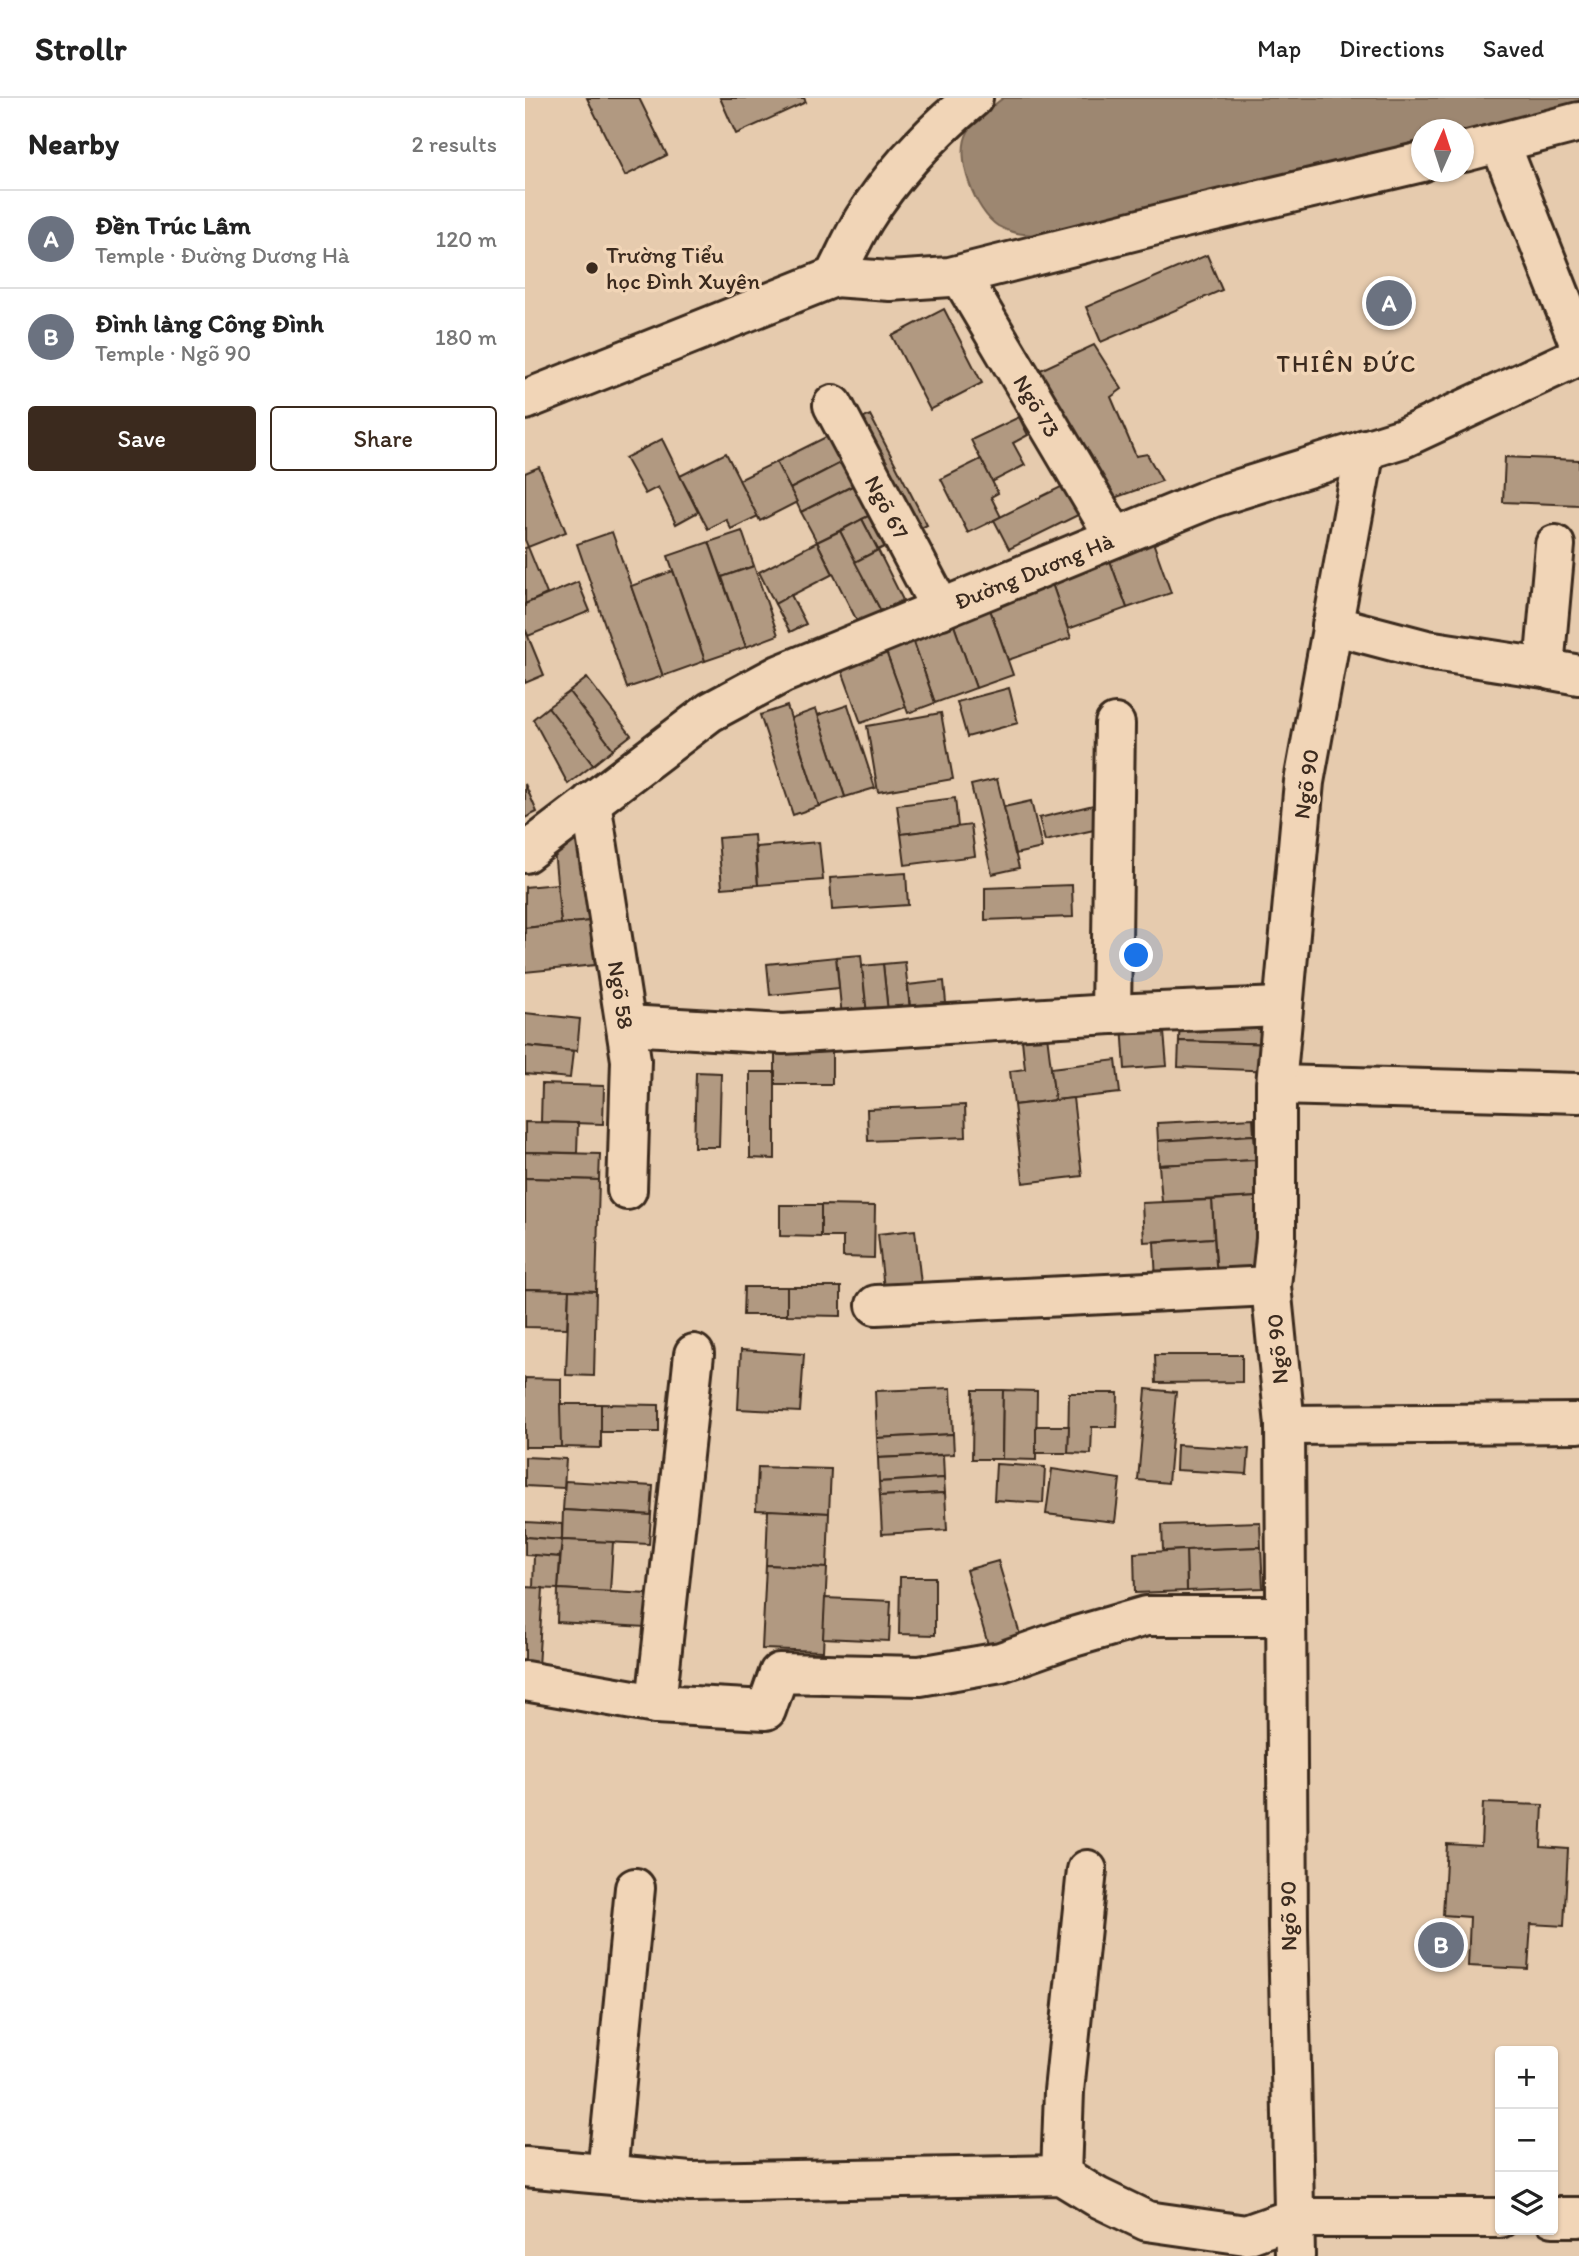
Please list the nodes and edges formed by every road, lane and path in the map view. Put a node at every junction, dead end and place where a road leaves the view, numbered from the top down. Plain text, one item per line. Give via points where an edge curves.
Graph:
1 (973, 98) edge
2 (1579, 122) edge
3 (1500, 143) junction
4 (1474, 150) edge
5 (1411, 165) edge
6 (960, 275) junction
7 (834, 277) junction
8 (1579, 343) edge
9 (1579, 356) edge
10 (525, 400) edge
11 (833, 405) dead end
12 (1365, 449) junction
13 (1115, 537) junction
14 (1555, 545) dead end
15 (941, 609) junction
16 (1332, 625) junction
17 (1115, 724) dead end
18 (591, 802) junction
19 (525, 853) edge
20 (1282, 1007) junction
21 (1111, 1014) junction
22 (626, 1025) junction
23 (1276, 1085) junction
24 (1579, 1093) edge
25 (627, 1190) dead end
26 (1271, 1286) junction
27 (876, 1306) dead end
28 (694, 1354) dead end
29 (1579, 1423) edge
30 (1285, 1425) junction
31 (1286, 1616) junction
32 (525, 1681) edge
33 (656, 1704) junction
34 (1087, 1870) dead end
35 (635, 1888) dead end
36 (525, 2167) edge
37 (607, 2174) junction
38 (1061, 2175) junction
39 (1558, 2217) edge
40 (1579, 2217) edge
41 (1294, 2218) junction
42 (1495, 2218) edge
43 (1295, 2256) edge

1 - 7 street via 902,166 864,219
2 - 3 street
3 - 4 street
3 - 8 street
5 - 6 street
6 - 7 street via 890,281
6 - 13 street, Ngõ 73
7 - 10 street
9 - 12 street, Đường Dương Hà via 1403,438
11 - 15 street, Ngõ 67
12 - 13 street, Đường Dương Hà via 1214,497
12 - 16 street, Ngõ 90
13 - 15 street, Đường Dương Hà
14 - 16 street via 1544,668 1427,650
15 - 18 street, Đường Dương Hà via 781,674 710,712
16 - 20 street, Ngõ 90 via 1304,782
17 - 21 street
18 - 19 street, Đường Dương Hà
18 - 22 street, Ngõ 58
20 - 21 street
20 - 23 street, Ngõ 90
21 - 22 street via 783,1034
22 - 25 street, Ngõ 58 via 631,1060
23 - 24 street
23 - 26 street, Ngõ 90 via 1276,1239
26 - 27 street
26 - 30 street, Ngõ 90
28 - 33 street
29 - 30 street
30 - 31 street, Ngõ 90
31 - 33 street via 1146,1616 1001,1662 920,1676 779,1673 766,1710
31 - 41 street, Ngõ 90
32 - 33 street
34 - 38 street via 1064,2091
35 - 37 street
36 - 37 street
37 - 38 street via 690,2182
38 - 41 street via 1147,2221 1246,2235
39 - 40 street
41 - 42 street
41 - 43 street, Ngõ 90

